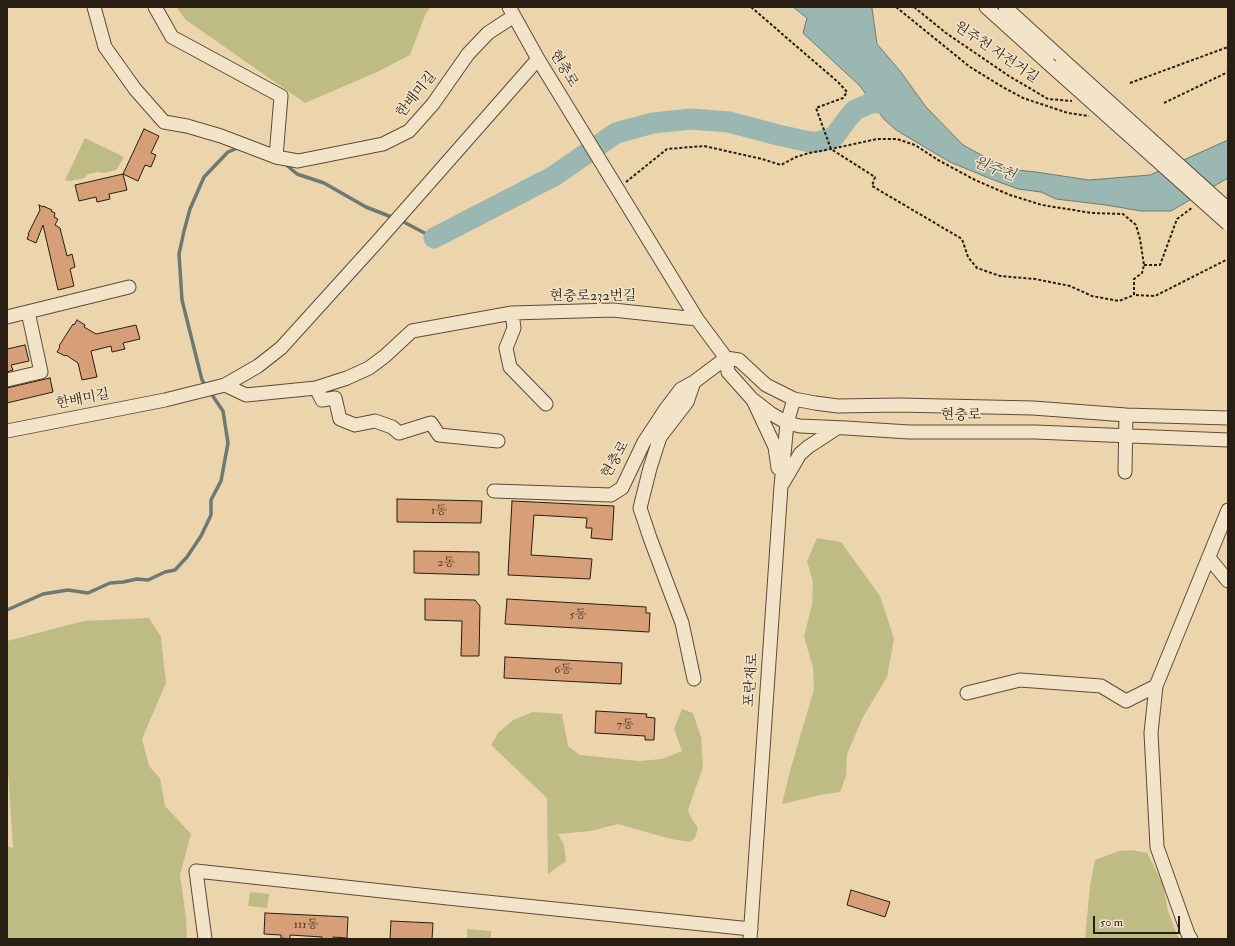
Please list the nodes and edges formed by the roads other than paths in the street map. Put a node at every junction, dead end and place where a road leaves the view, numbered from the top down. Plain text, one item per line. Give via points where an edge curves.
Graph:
1 (94, 7) edge
2 (155, 7) edge
3 (986, 7) edge
4 (1006, 7) edge
5 (512, 12) edge
6 (538, 59) junction
7 (276, 157) junction
8 (1228, 209) edge
9 (1228, 224) edge
10 (129, 286) dead end
11 (28, 312) junction
12 (512, 313) junction
13 (7, 317) edge
14 (697, 319) junction
15 (726, 358) junction
16 (7, 380) edge
17 (694, 382) junction
18 (222, 386) junction
19 (316, 388) junction
20 (752, 399) junction
21 (794, 399) junction
22 (546, 404) dead end
23 (1126, 415) junction
24 (1228, 418) edge
25 (787, 423) junction
26 (837, 428) junction
27 (7, 431) edge
28 (1125, 435) junction
29 (1228, 440) edge
30 (498, 441) dead end
31 (1125, 472) dead end
32 (781, 486) junction
33 (494, 491) dead end
34 (1228, 510) edge
35 (1209, 558) junction
36 (1228, 581) edge
37 (694, 679) dead end
38 (1156, 686) junction
39 (967, 693) dead end
40 (751, 934) edge
41 (205, 939) edge
42 (1191, 939) edge

1 - 7 street, 한배미길 via 105,47 135,89 164,122 221,136
2 - 7 street via 172,37 281,96
3 - 9 street, bridge
4 - 8 street, bridge
5 - 6 street, 현충로
5 - 7 street, 한배미길 via 468,54 409,131 383,144 298,161
6 - 14 street, 현충로
6 - 18 street via 281,348 258,366
10 - 11 street
11 - 13 street
11 - 16 street via 41,372
12 - 14 street, 현충로232번길 via 612,310
12 - 19 street, 현충로232번길 via 412,332 369,368
12 - 22 street via 514,328 506,348 510,367
14 - 15 street, 현충로
15 - 17 street, 현충로
15 - 20 street, 현충로 via 728,372
15 - 21 street, 현충로 via 739,360 766,385
17 - 33 street, 현충로 via 681,389 665,410 644,442 622,488 611,495
17 - 37 street via 687,402 660,437 640,508 682,623
18 - 19 street, 현충로232번길 via 246,395
18 - 27 street, 한배미길 via 165,400
19 - 30 street via 322,400 335,398 340,420 355,425 376,421 399,432 431,423 439,435
20 - 25 street, 현충로
20 - 32 street via 775,447
21 - 23 street, 현충로 via 838,406 1033,408
21 - 25 street, 포란재로
23 - 24 street, 현충로
23 - 28 street
25 - 26 street, 현충로
25 - 32 street, 포란재로
26 - 28 street, 현충로 via 909,432
26 - 32 street via 800,454
28 - 29 street, 현충로
28 - 31 street
32 - 40 street, 포란재로
34 - 35 street
35 - 36 street
35 - 38 street
38 - 39 street via 1126,701 1101,686 1020,680
38 - 42 street via 1150,733 1157,847
40 - 41 street via 196,871

